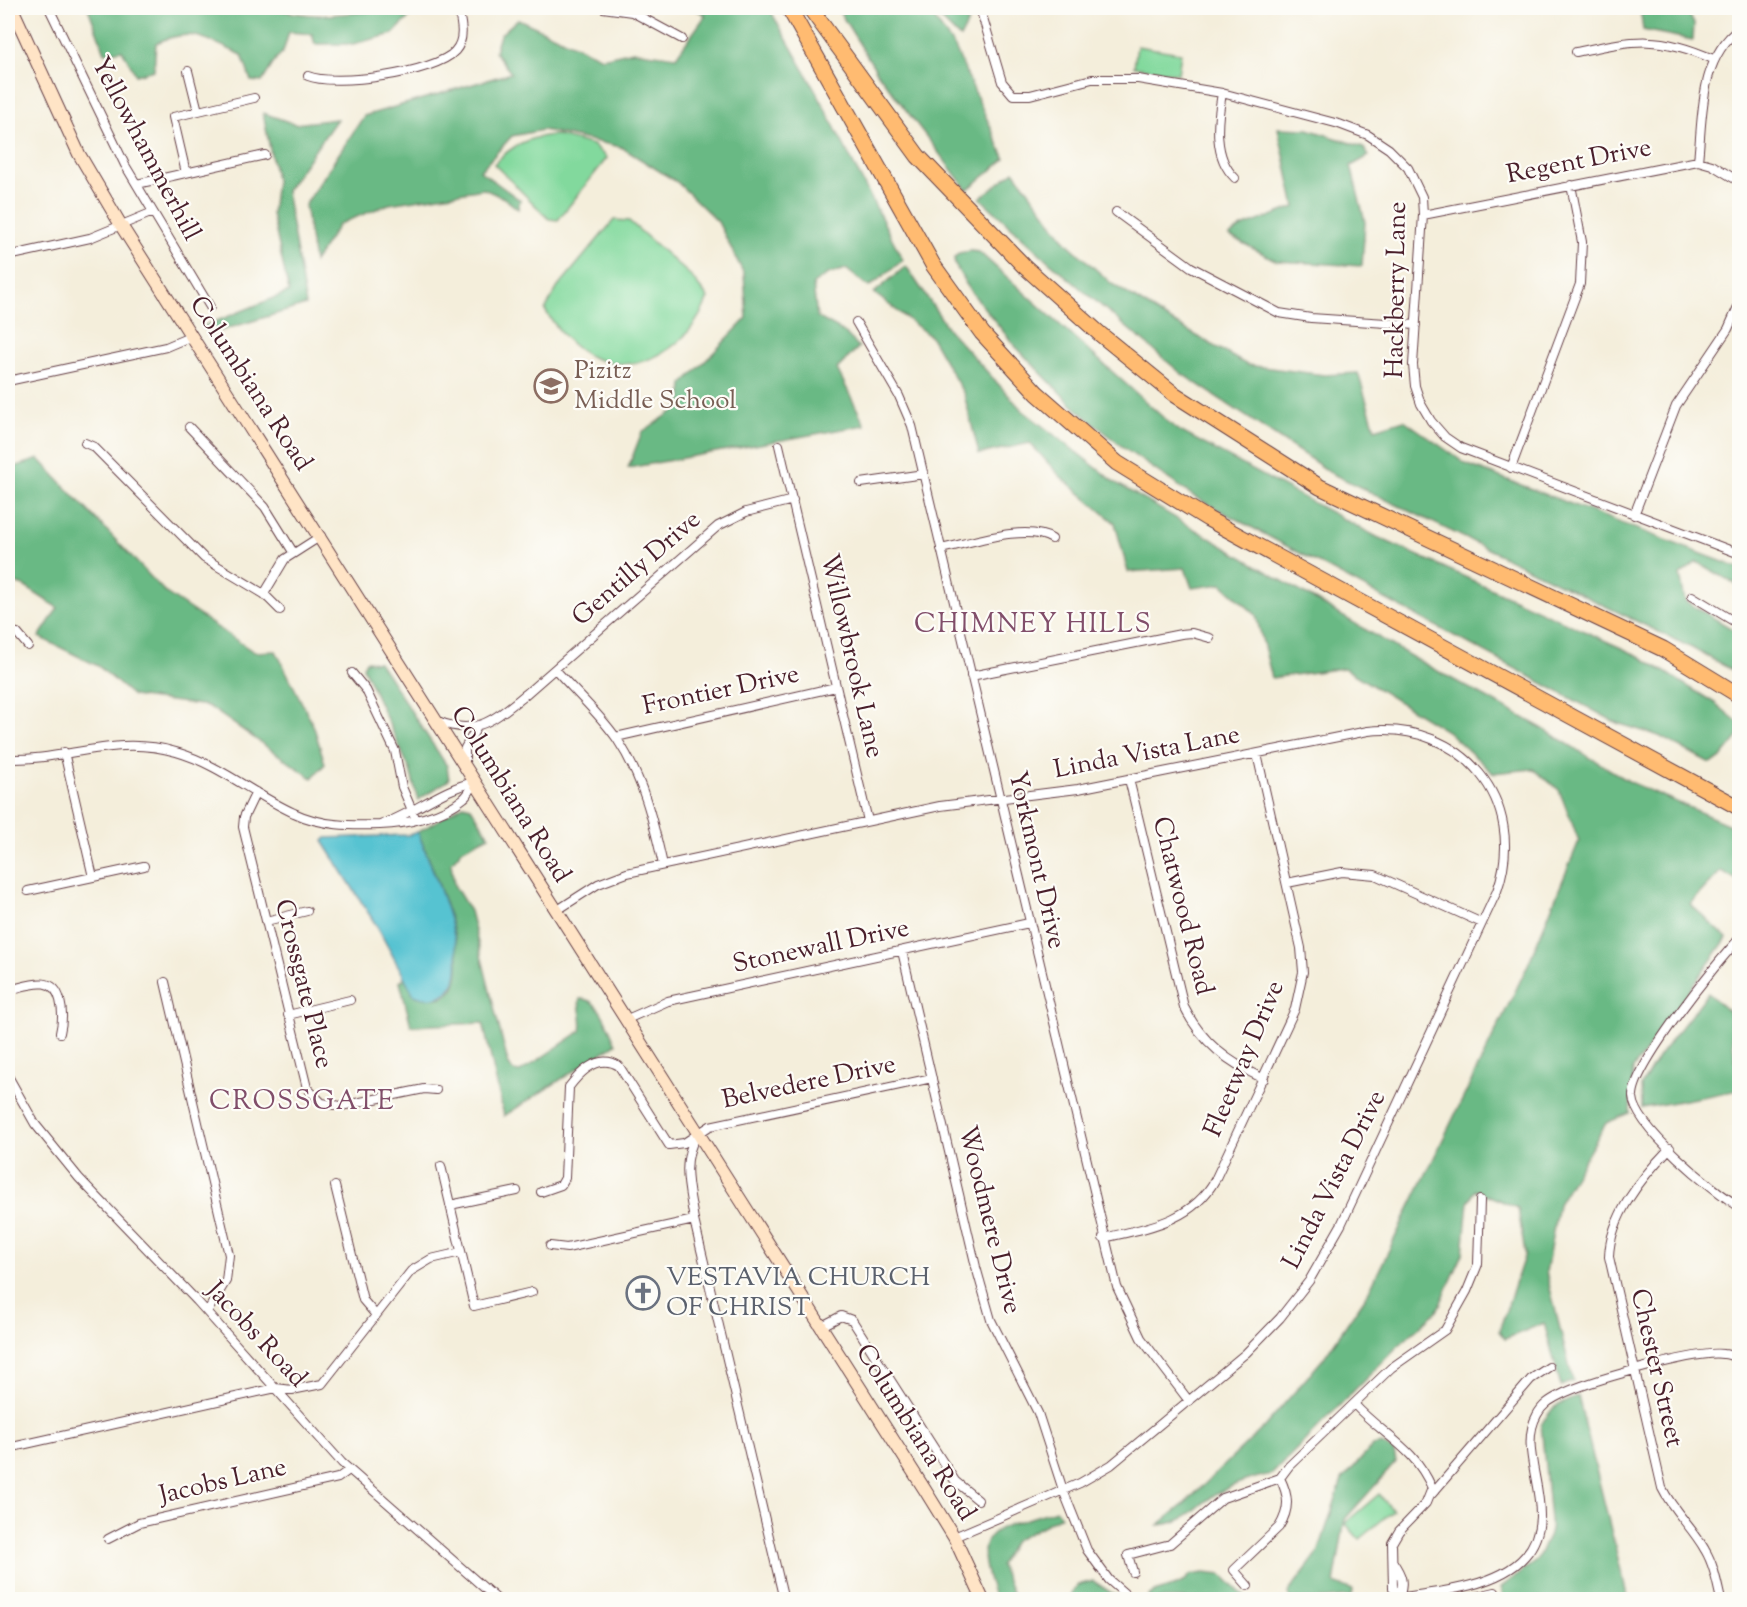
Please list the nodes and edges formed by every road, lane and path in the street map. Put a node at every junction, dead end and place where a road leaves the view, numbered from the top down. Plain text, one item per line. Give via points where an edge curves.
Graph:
1 (12, 8) edge
2 (49, 8) edge
3 (458, 8) edge
4 (603, 8) edge
5 (789, 8) edge
6 (810, 8) edge
7 (980, 8) edge
8 (1740, 28) edge
9 (682, 39) dead end
10 (1576, 52) dead end
11 (1713, 59) junction
12 (188, 71) dead end
13 (308, 76) dead end
14 (1222, 93) junction
15 (254, 98) dead end
16 (198, 111) junction
17 (265, 155) dead end
18 (1698, 162) junction
19 (186, 173) junction
20 (1236, 178) dead end
21 (1740, 182) edge
22 (137, 184) junction
23 (1571, 185) junction
24 (153, 212) junction
25 (1116, 212) dead end
26 (1423, 215) junction
27 (122, 227) junction
28 (8, 256) edge
29 (1740, 302) edge
30 (210, 307) dead end
31 (856, 322) dead end
32 (1416, 325) junction
33 (192, 336) junction
34 (8, 381) edge
35 (189, 427) dead end
36 (85, 443) dead end
37 (779, 445) dead end
38 (1511, 468) junction
39 (924, 474) junction
40 (861, 483) dead end
41 (793, 500) junction
42 (1634, 514) junction
43 (321, 536) junction
44 (1052, 539) dead end
45 (941, 549) junction
46 (293, 552) junction
47 (1740, 554) edge
48 (264, 594) junction
49 (1692, 596) dead end
50 (280, 610) dead end
51 (1740, 625) edge
52 (8, 631) edge
53 (1210, 638) dead end
54 (28, 646) dead end
55 (555, 669) junction
56 (352, 674) dead end
57 (971, 676) junction
58 (836, 687) junction
59 (1740, 696) edge
60 (437, 720) junction
61 (477, 727) junction
62 (616, 737) junction
63 (64, 752) junction
64 (1257, 753) junction
65 (8, 759) edge
66 (465, 765) junction
67 (1129, 779) junction
68 (475, 782) junction
69 (1489, 788) joint
70 (256, 792) junction
71 (1000, 799) junction
72 (1740, 808) edge
73 (412, 811) junction
74 (417, 821) junction
75 (868, 821) junction
76 (380, 825) junction
77 (663, 865) junction
78 (144, 866) dead end
79 (93, 877) junction
80 (1287, 883) junction
81 (28, 891) dead end
82 (556, 910) junction
83 (308, 911) dead end
84 (266, 921) junction
85 (1029, 923) junction
86 (1482, 923) junction
87 (1740, 938) edge
88 (1735, 946) edge
89 (902, 951) junction
90 (165, 982) dead end
91 (8, 990) edge
92 (350, 1000) dead end
93 (288, 1015) junction
94 (625, 1020) junction
95 (60, 1033) dead end
96 (8, 1076) edge
97 (932, 1078) junction
98 (1264, 1078) junction
99 (436, 1090) dead end
100 (698, 1134) junction
101 (1670, 1148) junction
102 (441, 1166) dead end
103 (335, 1186) dead end
104 (517, 1191) dead end
105 (541, 1192) dead end
106 (1480, 1200) dead end
107 (450, 1205) junction
108 (1740, 1207) edge
109 (694, 1220) junction
110 (1103, 1238) junction
111 (550, 1246) dead end
112 (461, 1252) junction
113 (532, 1292) dead end
114 (207, 1312) junction
115 (375, 1314) junction
116 (822, 1326) junction
117 (1740, 1360) edge
118 (1549, 1367) dead end
119 (1635, 1371) junction
120 (276, 1388) junction
121 (1189, 1401) junction
122 (1353, 1404) junction
123 (8, 1448) edge
124 (349, 1470) junction
125 (1280, 1478) junction
126 (1063, 1490) junction
127 (1432, 1494) junction
128 (978, 1500) dead end
129 (954, 1537) junction
130 (108, 1539) dead end
131 (1133, 1572) dead end
132 (1248, 1586) dead end
133 (1495, 1592) dead end
134 (1399, 1597) junction
135 (494, 1598) edge
136 (784, 1599) edge
137 (983, 1599) edge
138 (1132, 1599) edge
139 (1380, 1599) edge
140 (1461, 1599) edge
141 (1721, 1599) edge

1 - 27 main road, Columbiana Road via 79,154
2 - 22 street, Yellowhammerhill via 81,80
3 - 13 street via 462,36 456,50 444,59 359,81 320,81
4 - 9 street via 632,12
5 - 72 highway via 933,264 982,333 1029,384 1117,463 1208,519
6 - 59 highway via 918,156 1024,266 1174,394 1320,486 1644,640
7 - 14 street, Hackberry Lane via 1002,82 1014,95 1116,78
8 - 11 street
10 - 11 street via 1642,40 1674,44
11 - 18 street via 1705,93
12 - 16 street
14 - 20 street via 1218,126 1221,155
14 - 26 street, Hackberry Lane via 1340,124 1378,141 1413,176 1422,197
15 - 16 street
16 - 19 street via 173,117
17 - 19 street
18 - 21 street via 1712,165
18 - 23 street, Regent Drive
19 - 22 street
22 - 24 street, Yellowhammerhill
23 - 26 street, Regent Drive
23 - 38 street via 1583,248 1580,284
24 - 27 street
24 - 30 street, Yellowhammerhill
25 - 32 street via 1191,267 1279,313
26 - 32 street, Hackberry Lane
27 - 28 street
27 - 33 main road, Columbiana Road
29 - 42 street via 1728,329 1676,406
31 - 39 street, Yorkmont Drive via 905,406
32 - 38 street, Hackberry Lane via 1414,375 1417,396 1426,414 1453,443
33 - 34 street via 165,347
33 - 43 main road, Columbiana Road
35 - 46 street via 265,507
36 - 48 street via 94,447 204,558
37 - 41 street
38 - 42 street, Hackberry Lane
39 - 40 street
39 - 45 street, Yorkmont Drive
41 - 55 street, Gentilly Drive via 746,512 718,526
41 - 58 street, Willowbrook Lane
42 - 47 street, Hackberry Lane
43 - 46 street
43 - 60 main road, Columbiana Road
44 - 45 street via 1027,532
45 - 57 street, Yorkmont Drive
46 - 48 street via 276,570
48 - 50 street
49 - 51 street
52 - 54 street via 16,633
53 - 57 street via 1181,634
55 - 61 street, Gentilly Drive
55 - 62 street
56 - 73 street via 366,690 395,751 402,787
57 - 71 street, Yorkmont Drive
58 - 62 street, Frontier Drive
58 - 75 street, Willowbrook Lane
60 - 61 street via 456,728
60 - 66 main road, Columbiana Road
61 - 66 street via 465,748
62 - 77 street via 644,791
63 - 65 street
63 - 70 street via 128,745 163,749 203,763
63 - 79 street
64 - 67 street, Linda Vista Lane
64 - 69 street, Linda Vista Lane via 1368,732 1403,731 1452,748 1474,767
64 - 80 street, Fleetway Drive
66 - 68 main road, Columbiana Road
67 - 71 street, Linda Vista Lane
67 - 98 street, Chatwood Road via 1184,1007 1214,1049
68 - 73 street via 458,785
68 - 74 street via 465,798
68 - 82 main road, Columbiana Road
69 - 86 street, Linda Vista Drive via 1502,815 1506,843 1500,881
70 - 76 street via 296,814 347,827
70 - 84 street, Crossgate Place via 243,827
71 - 75 street, Linda Vista Lane via 949,804
71 - 85 street, Yorkmont Drive
73 - 74 street
73 - 76 street
74 - 76 street
75 - 77 street, Linda Vista Lane
77 - 82 street, Linda Vista Lane via 609,879
78 - 79 street
79 - 81 street
80 - 86 street via 1342,872 1367,873
80 - 98 street, Fleetway Drive via 1301,948 1302,984
82 - 94 main road, Columbiana Road
83 - 84 street
84 - 93 street, Crossgate Place
85 - 89 street, Stonewall Drive
85 - 110 street, Yorkmont Drive
86 - 121 street, Linda Vista Drive via 1321,1261 1264,1336
87 - 88 street
88 - 101 street via 1652,1053 1636,1081 1635,1106 1660,1141
89 - 94 street, Stonewall Drive via 668,1001
89 - 97 street, Woodmere Drive
90 - 114 street via 229,1255 226,1281
91 - 95 street via 52,984 63,1014
92 - 93 street
93 - 99 street, Crossgate Place via 307,1088 322,1103 341,1106
94 - 100 main road, Columbiana Road
96 - 114 street, Jacobs Road via 35,1124 80,1178
97 - 100 street, Belvedere Drive via 737,1119 710,1126
97 - 126 street, Woodmere Drive via 986,1305 1038,1413
98 - 110 street, Fleetway Drive via 1215,1180 1199,1202 1171,1221
100 - 105 street, Belvedere Drive via 669,1146 619,1066 599,1061 568,1087 565,1178 561,1185
100 - 109 street via 686,1160
100 - 116 main road, Columbiana Road
101 - 108 street
101 - 119 street, Chester Street via 1627,1205 1609,1241 1609,1257
102 - 107 street
103 - 115 street via 363,1300
104 - 107 street
106 - 122 street via 1478,1264 1453,1317 1436,1337 1391,1368
107 - 112 street
109 - 111 street via 567,1248
109 - 136 street
110 - 121 street, Yorkmont Drive via 1132,1323 1152,1356
112 - 113 street via 474,1306
112 - 115 street via 416,1267
114 - 120 street, Jacobs Road
115 - 120 street via 322,1384 292,1390
116 - 128 street via 841,1316 852,1320 955,1481
116 - 129 main road, Columbiana Road
117 - 119 street via 1721,1353
118 - 127 street via 1531,1379
119 - 134 street via 1563,1394 1547,1403 1536,1416 1532,1447 1540,1516 1537,1536 1526,1556 1508,1570 1478,1583
119 - 141 street, Chester Street via 1662,1488 1671,1506 1705,1549
120 - 123 street
120 - 124 street, Jacobs Road
121 - 126 street, Linda Vista Drive via 1112,1465
122 - 125 street
122 - 127 street via 1414,1456
124 - 130 street, Jacobs Lane via 338,1478 139,1523
124 - 135 street, Jacobs Road
125 - 131 street via 1223,1498 1170,1544 1128,1555
125 - 132 street via 1288,1495 1284,1518 1234,1570
126 - 129 street, Linda Vista Drive
126 - 138 street, Woodmere Drive via 1095,1563
127 - 134 street via 1395,1537 1393,1562 1404,1586
129 - 137 main road, Columbiana Road
133 - 140 street
134 - 139 street

